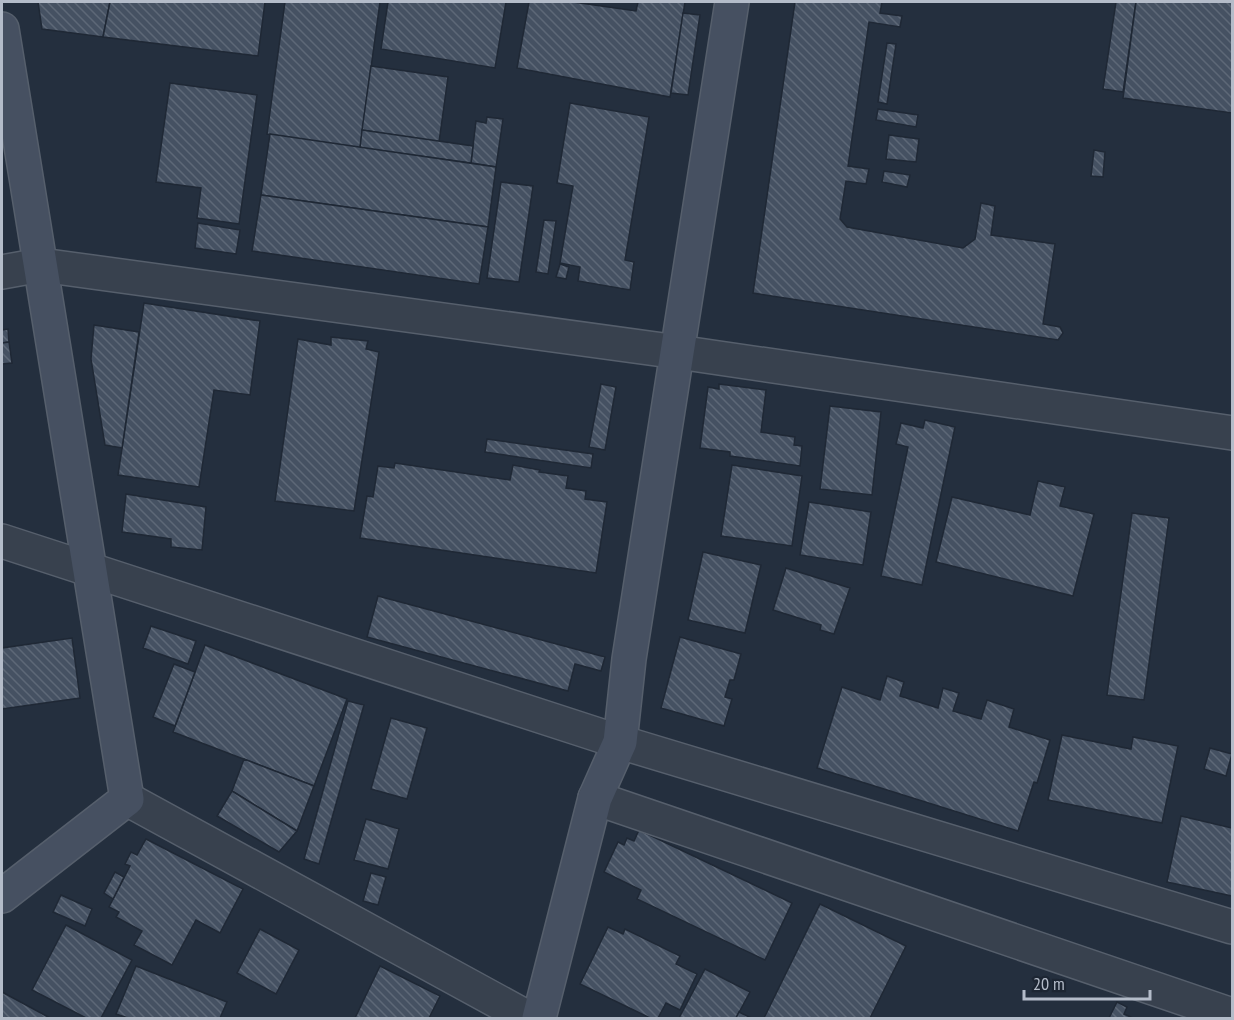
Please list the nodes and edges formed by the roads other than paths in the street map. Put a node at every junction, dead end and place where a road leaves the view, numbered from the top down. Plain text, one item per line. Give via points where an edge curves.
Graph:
1 (732, 2) edge
2 (2, 29) edge
3 (41, 265) junction
4 (2, 272) edge
5 (678, 352) junction
6 (1233, 433) edge
7 (2, 541) edge
8 (89, 570) junction
9 (620, 742) junction
10 (595, 798) junction
11 (127, 800) junction
12 (2, 896) edge
13 (1233, 927) edge
14 (1233, 1015) edge
15 (528, 1018) edge
16 (539, 1018) edge

1 - 5 street
2 - 3 street
3 - 4 street
3 - 5 street
3 - 8 street
5 - 6 street
5 - 9 street via 629,659
7 - 8 street
8 - 9 street
8 - 11 street
9 - 10 street
9 - 13 street
10 - 14 street
10 - 16 street
11 - 12 street
11 - 15 street

